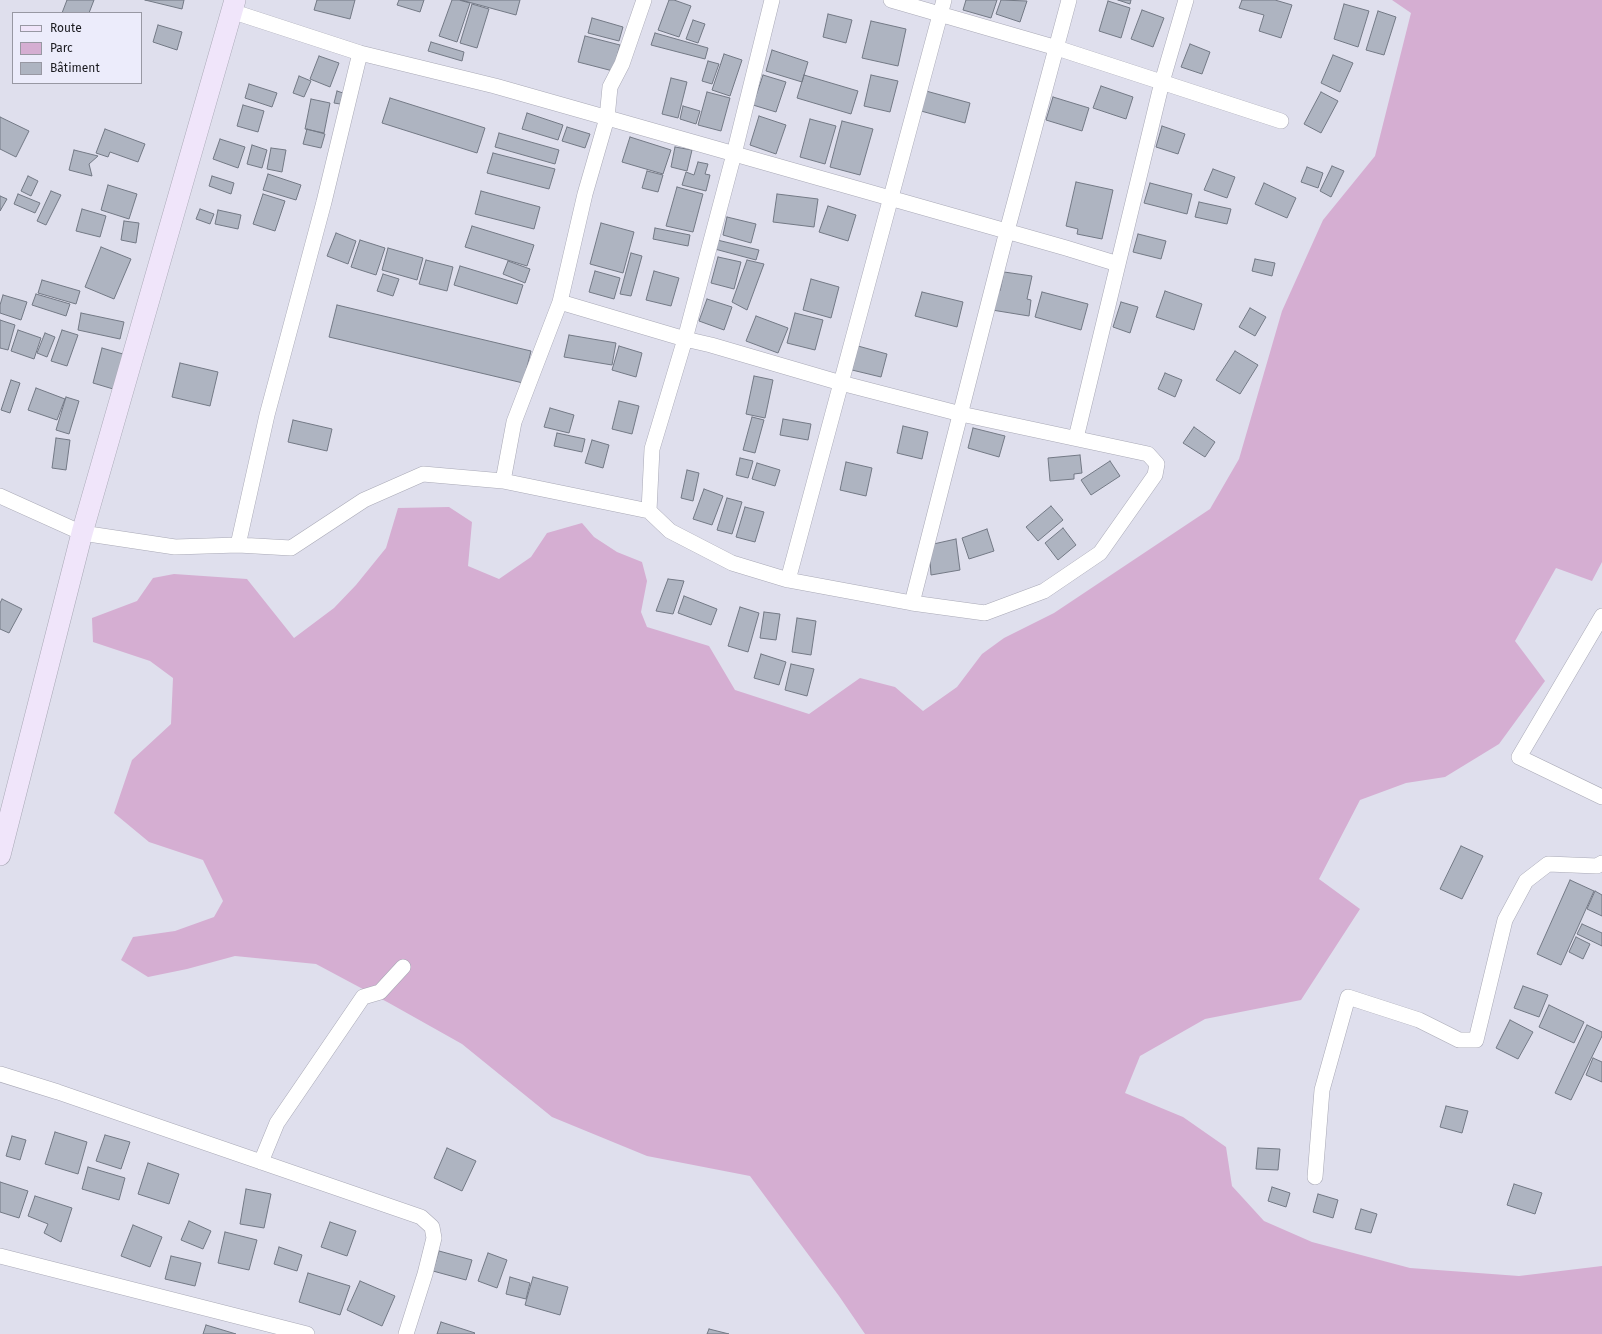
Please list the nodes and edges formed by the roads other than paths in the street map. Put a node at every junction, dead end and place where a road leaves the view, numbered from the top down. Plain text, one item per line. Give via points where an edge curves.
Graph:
1 (644, 0) edge
2 (772, 0) edge
3 (892, 0) edge
4 (1069, 0) edge
5 (1186, 0) edge
6 (233, 6) edge
7 (943, 7) edge
8 (1057, 48) junction
9 (360, 53) junction
10 (1162, 82) junction
11 (607, 118) junction
12 (1281, 121) dead end
13 (734, 154) junction
14 (891, 198) junction
15 (1007, 231) junction
16 (1118, 264) junction
17 (560, 302) junction
18 (685, 338) junction
19 (841, 383) junction
20 (961, 414) junction
21 (1076, 438) junction
22 (503, 481) junction
23 (0, 496) edge
24 (649, 511) junction
25 (82, 533) junction
26 (238, 545) junction
27 (788, 580) junction
28 (912, 603) junction
29 (1602, 616) edge
30 (1602, 797) edge
31 (0, 855) edge
32 (1602, 863) edge
33 (403, 967) dead end
34 (0, 1074) edge
35 (261, 1162) junction
36 (1315, 1177) dead end
37 (0, 1256) edge
38 (307, 1334) edge
39 (406, 1334) edge

1 - 11 street via 622,64 610,87
2 - 13 street
3 - 7 street
4 - 8 street
5 - 10 street
6 - 9 street
6 - 25 main road
7 - 8 street
7 - 14 street
8 - 10 street
8 - 15 street
9 - 11 street via 495,86
9 - 26 street via 324,202 267,415
10 - 12 street
10 - 16 street
11 - 13 street
11 - 17 street via 585,194
13 - 14 street
13 - 18 street
14 - 15 street
14 - 19 street
15 - 16 street
15 - 20 street
16 - 21 street
17 - 18 street
17 - 22 street via 514,422
18 - 19 street
18 - 24 street via 652,449
19 - 20 street
19 - 27 street
20 - 21 street
20 - 28 street
21 - 28 street via 1148,454 1157,464 1155,476 1100,553 1044,591 985,613
22 - 24 street
22 - 26 street via 423,474 364,500 291,548
23 - 25 street
24 - 27 street via 670,531 732,563
25 - 26 street via 176,547
25 - 31 main road
27 - 28 street
29 - 30 street via 1519,757
32 - 36 street via 1598,866 1548,864 1526,881 1505,920 1476,1040 1459,1040 1420,1020 1348,997 1322,1090
33 - 35 street via 380,992 363,997 277,1123
34 - 35 street
35 - 39 street via 421,1217 432,1227 434,1238
37 - 38 street

